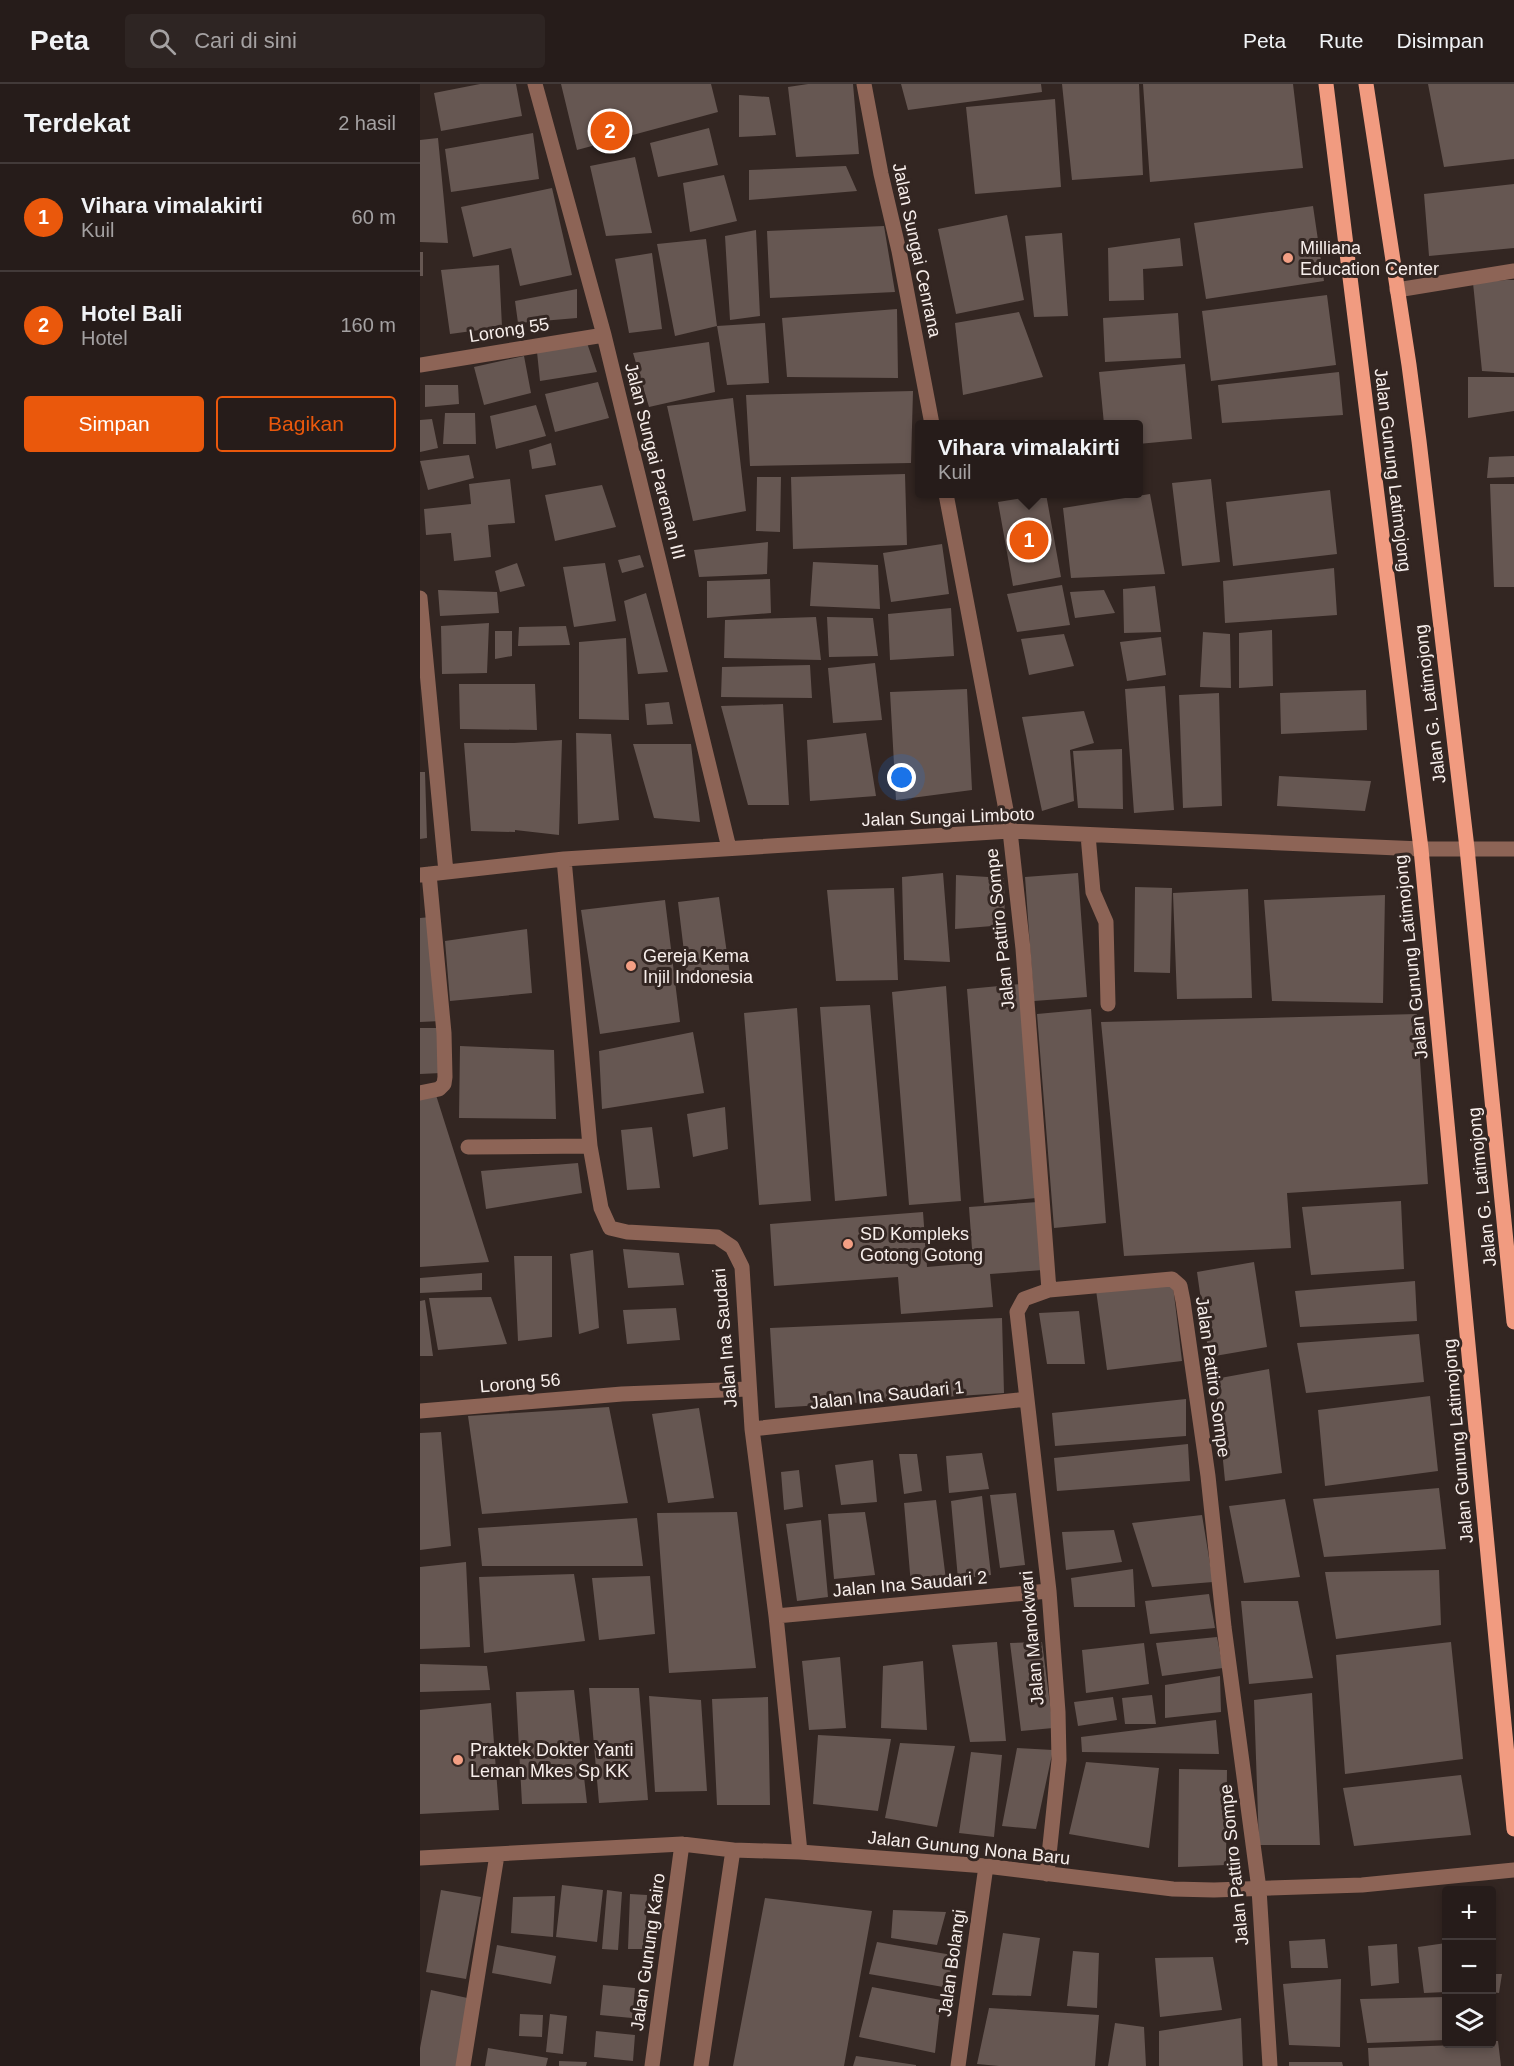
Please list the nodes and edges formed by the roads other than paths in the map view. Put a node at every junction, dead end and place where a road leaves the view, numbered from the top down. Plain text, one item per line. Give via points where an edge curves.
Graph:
1 (535, 84) edge
2 (864, 84) edge
3 (1326, 84) edge
4 (1366, 84) edge
5 (1514, 271) edge
6 (1397, 290) junction
7 (604, 334) junction
8 (420, 364) edge
9 (931, 420) edge
10 (947, 498) edge
11 (420, 598) edge
12 (1010, 831) junction
13 (1088, 835) junction
14 (1467, 848) junction
15 (729, 849) junction
16 (1421, 849) junction
17 (1514, 849) edge
18 (564, 859) junction
19 (446, 872) junction
20 (424, 875) edge
21 (1108, 1004) dead end
22 (420, 1092) edge
23 (590, 1146) junction
24 (468, 1147) dead end
25 (1049, 1290) junction
26 (1514, 1322) edge
27 (748, 1389) junction
28 (1027, 1399) junction
29 (420, 1411) edge
30 (752, 1429) junction
31 (1049, 1591) junction
32 (776, 1616) junction
33 (1514, 1829) edge
34 (682, 1844) junction
35 (733, 1850) junction
36 (800, 1852) junction
37 (497, 1855) junction
38 (420, 1858) edge
39 (986, 1866) junction
40 (1514, 1870) edge
41 (1047, 1874) junction
42 (1259, 1889) junction
43 (463, 2066) edge
44 (652, 2066) edge
45 (701, 2066) edge
46 (960, 2066) edge
47 (1270, 2066) edge

1 - 7 street, Jalan Sungai Pareman III
2 - 9 street, Jalan Sungai Cenrana
3 - 16 main road, Jalan Gunung Latimojong
4 - 6 main road, Jalan G. Latimojong
5 - 6 street
6 - 14 main road, Jalan G. Latimojong
7 - 8 street, Lorong 55
7 - 15 street, Jalan Sungai Pareman III
10 - 12 street
11 - 19 street
12 - 13 street, Jalan Sungai Limboto
12 - 15 street, Jalan Sungai Limboto
12 - 25 street, Jalan Pattiro Sompe
13 - 16 street, Jalan Sungai Limboto
13 - 21 street via 1093,892 1106,922
14 - 16 street, Jalan Sungai Limboto
14 - 17 street, Jalan Sungai Limboto
14 - 26 main road, Jalan G. Latimojong
15 - 18 street, Jalan Sungai Limboto
16 - 33 main road, Jalan Gunung Latimojong
18 - 19 street, Jalan Sungai Limboto
18 - 23 street, Jalan Ina Saudari
19 - 20 street, Jalan Sungai Limboto
20 - 22 street via 444,1033 445,1077 439,1089
23 - 24 street
23 - 27 street, Jalan Ina Saudari via 601,1208 610,1228 717,1237 732,1247 742,1267
25 - 28 street, Jalan Manokwari via 1024,1299 1017,1312
25 - 42 street, Jalan Pattiro Sompe via 1156,1279 1172,1279 1180,1286 1208,1476
27 - 29 street, Lorong 56 via 622,1394
27 - 30 street, Jalan Ina Saudari
28 - 30 street, Jalan Ina Saudari 1
28 - 31 street, Jalan Manokwari
30 - 32 street, Jalan Ina Saudari
31 - 32 street, Jalan Ina Saudari 2
31 - 41 street, Jalan Manokwari via 1059,1760
32 - 36 street, Jalan Ina Saudari
34 - 35 street, Jalan Gunung Nona Baru
34 - 37 street, Jalan Gunung Nona Baru
34 - 44 street, Jalan Gunung Kairo
35 - 36 street, Jalan Gunung Nona Baru
35 - 45 street
36 - 39 street, Jalan Gunung Nona Baru
37 - 38 street, Jalan Gunung Nona Baru
37 - 43 street
39 - 41 street, Jalan Gunung Nona Baru
39 - 46 street, Jalan Bolangi
40 - 42 street, Jalan Gunung Nona Baru via 1362,1885
41 - 42 street, Jalan Gunung Nona Baru via 1173,1889
42 - 47 street, Jalan Pattiro Sompe

